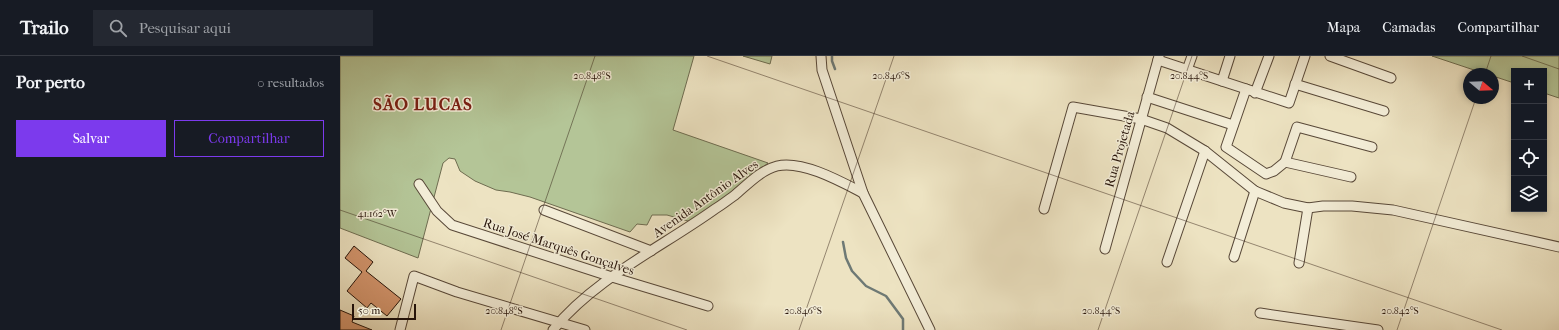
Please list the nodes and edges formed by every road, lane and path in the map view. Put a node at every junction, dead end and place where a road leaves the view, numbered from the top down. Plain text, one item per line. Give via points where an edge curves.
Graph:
1 (822, 56) edge
2 (1192, 56) edge
3 (1230, 56) edge
4 (1269, 56) edge
5 (1305, 56) edge
6 (1330, 56) edge
7 (1159, 58) edge
8 (1187, 70) junction
9 (1391, 78) dead end
10 (1222, 81) junction
11 (1296, 84) junction
12 (1246, 89) junction
13 (1256, 93) junction
14 (1147, 97) junction
15 (1384, 111) dead end
16 (1141, 118) junction
17 (1233, 125) junction
18 (1372, 146) dead end
19 (1205, 151) junction
20 (1285, 162) junction
21 (1352, 177) dead end
22 (419, 184) dead end
23 (1255, 191) junction
24 (863, 192) junction
25 (1308, 208) junction
26 (1044, 209) dead end
27 (544, 210) dead end
28 (1559, 247) edge
29 (1105, 249) dead end
30 (651, 251) junction
31 (1234, 257) dead end
32 (1167, 262) dead end
33 (1300, 263) dead end
34 (612, 278) junction
35 (708, 306) dead end
36 (1260, 314) dead end
37 (559, 322) junction
38 (400, 330) edge
39 (553, 330) edge
40 (585, 330) edge
41 (930, 330) edge
42 (1378, 330) edge

1 - 24 street via 822,70
2 - 8 street
3 - 10 street
4 - 13 street
5 - 11 street
6 - 9 street
7 - 8 street
7 - 14 street, Rua Projetada
8 - 10 street
10 - 12 street
11 - 13 street via 1289,103
11 - 15 street
12 - 13 street
12 - 17 street
14 - 16 street, Rua Projetada
14 - 17 street
16 - 19 street via 1167,128
16 - 26 street via 1073,106
16 - 29 street, Rua Projetada
17 - 20 street via 1226,147 1266,174
18 - 20 street via 1297,127
19 - 23 street
19 - 32 street
20 - 21 street
22 - 34 street, Rua José Marquês Gonçalves via 437,211 452,225
23 - 25 street via 1284,203
23 - 31 street
24 - 30 street, Avenida Antônio Alves via 831,177 802,168 778,166 768,169 734,196
24 - 41 street
25 - 28 street via 1352,206 1393,210
25 - 33 street
27 - 30 street
30 - 34 street, Avenida Antônio Alves
34 - 35 street, Rua José Marquês Gonçalves
34 - 37 street, Avenida Antônio Alves via 577,303
36 - 42 street
37 - 38 street via 457,292 414,276
37 - 39 street, Avenida Antônio Alves
37 - 40 street

